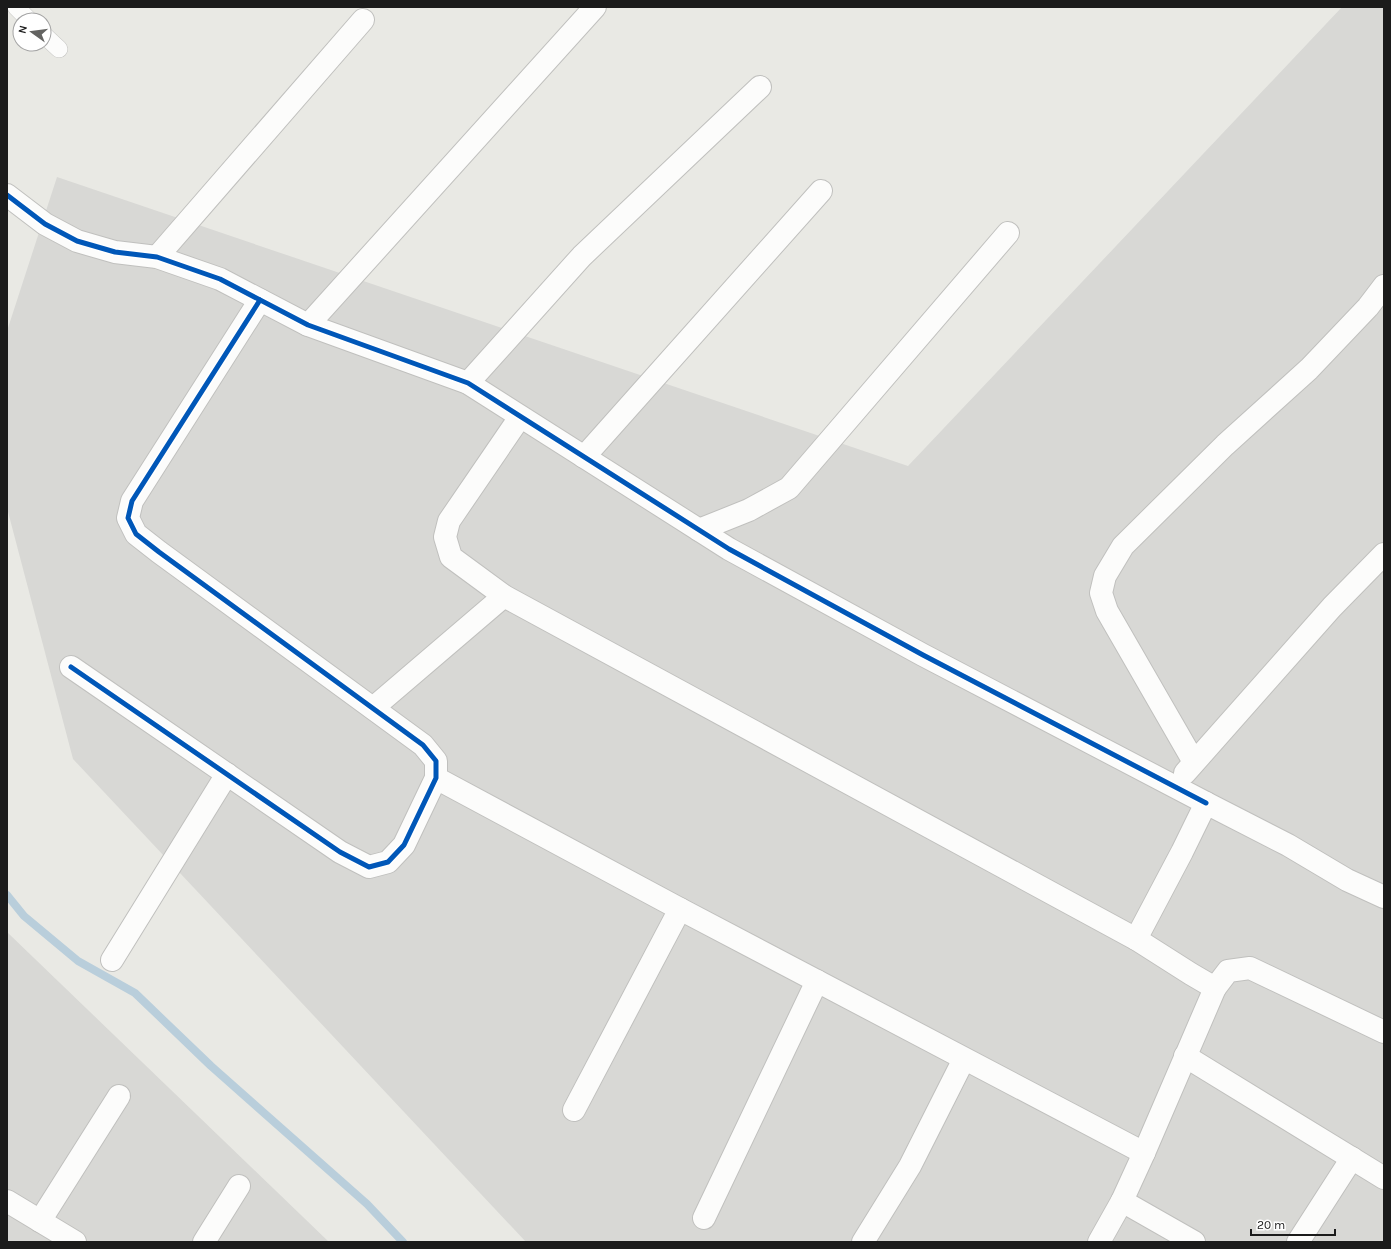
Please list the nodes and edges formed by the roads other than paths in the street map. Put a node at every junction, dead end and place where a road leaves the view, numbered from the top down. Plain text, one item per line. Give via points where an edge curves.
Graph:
1 (595, 7) edge
2 (363, 20) dead end
3 (52, 43) edge
4 (59, 50) dead end
5 (760, 87) dead end
6 (821, 191) dead end
7 (7, 195) edge
8 (1008, 232) dead end
9 (157, 257) junction
10 (1384, 286) edge
11 (260, 300) junction
12 (308, 325) junction
13 (468, 383) junction
14 (520, 416) junction
15 (584, 457) junction
16 (699, 530) junction
17 (1384, 554) edge
18 (504, 596) junction
19 (71, 668) dead end
20 (373, 708) junction
21 (1194, 762) junction
22 (227, 774) junction
23 (436, 778) junction
24 (1174, 786) junction
25 (1206, 802) junction
26 (1384, 897) edge
27 (680, 909) junction
28 (1136, 939) junction
29 (112, 960) dead end
30 (817, 982) junction
31 (1215, 988) junction
32 (1384, 1032) edge
33 (1186, 1056) junction
34 (964, 1059) junction
35 (119, 1096) dead end
36 (574, 1110) dead end
37 (1144, 1153) junction
38 (1352, 1158) junction
39 (1384, 1178) edge
40 (239, 1186) dead end
41 (7, 1201) edge
42 (1122, 1201) junction
43 (704, 1218) dead end
44 (40, 1221) junction
45 (75, 1242) edge
46 (204, 1242) edge
47 (863, 1242) edge
48 (1099, 1242) edge
49 (1194, 1242) edge
50 (1298, 1242) edge

1 - 12 street
2 - 9 street
3 - 4 lane
5 - 13 street via 582,256
6 - 15 street
7 - 9 street via 45,224 77,240 115,252
8 - 16 street via 789,488 749,510
9 - 11 street via 220,279
10 - 21 street via 1368,307 1309,369 1225,445 1123,546 1105,576 1101,593 1107,611
11 - 12 street
11 - 20 street via 132,501 128,518 136,534
12 - 13 street
13 - 14 street
14 - 15 street
14 - 18 street via 449,521 445,537 451,557
15 - 16 street
16 - 24 street via 923,655
17 - 21 street via 1332,607
18 - 20 street
18 - 28 street
19 - 22 street
20 - 23 street via 424,744 436,761
21 - 24 street
22 - 23 street via 340,852 369,867 388,862 404,845
22 - 29 street
23 - 27 street
24 - 25 street
25 - 26 street via 1288,844 1347,880
25 - 28 street
27 - 30 street
27 - 36 street
28 - 31 street
30 - 34 street
30 - 43 street
31 - 32 street via 1228,971 1250,968
31 - 33 street
33 - 37 street
33 - 38 street
34 - 37 street
34 - 47 street via 910,1166
35 - 44 street
37 - 42 street
38 - 39 street
38 - 50 street
40 - 46 street
41 - 44 street
42 - 48 street
42 - 49 street
44 - 45 street

